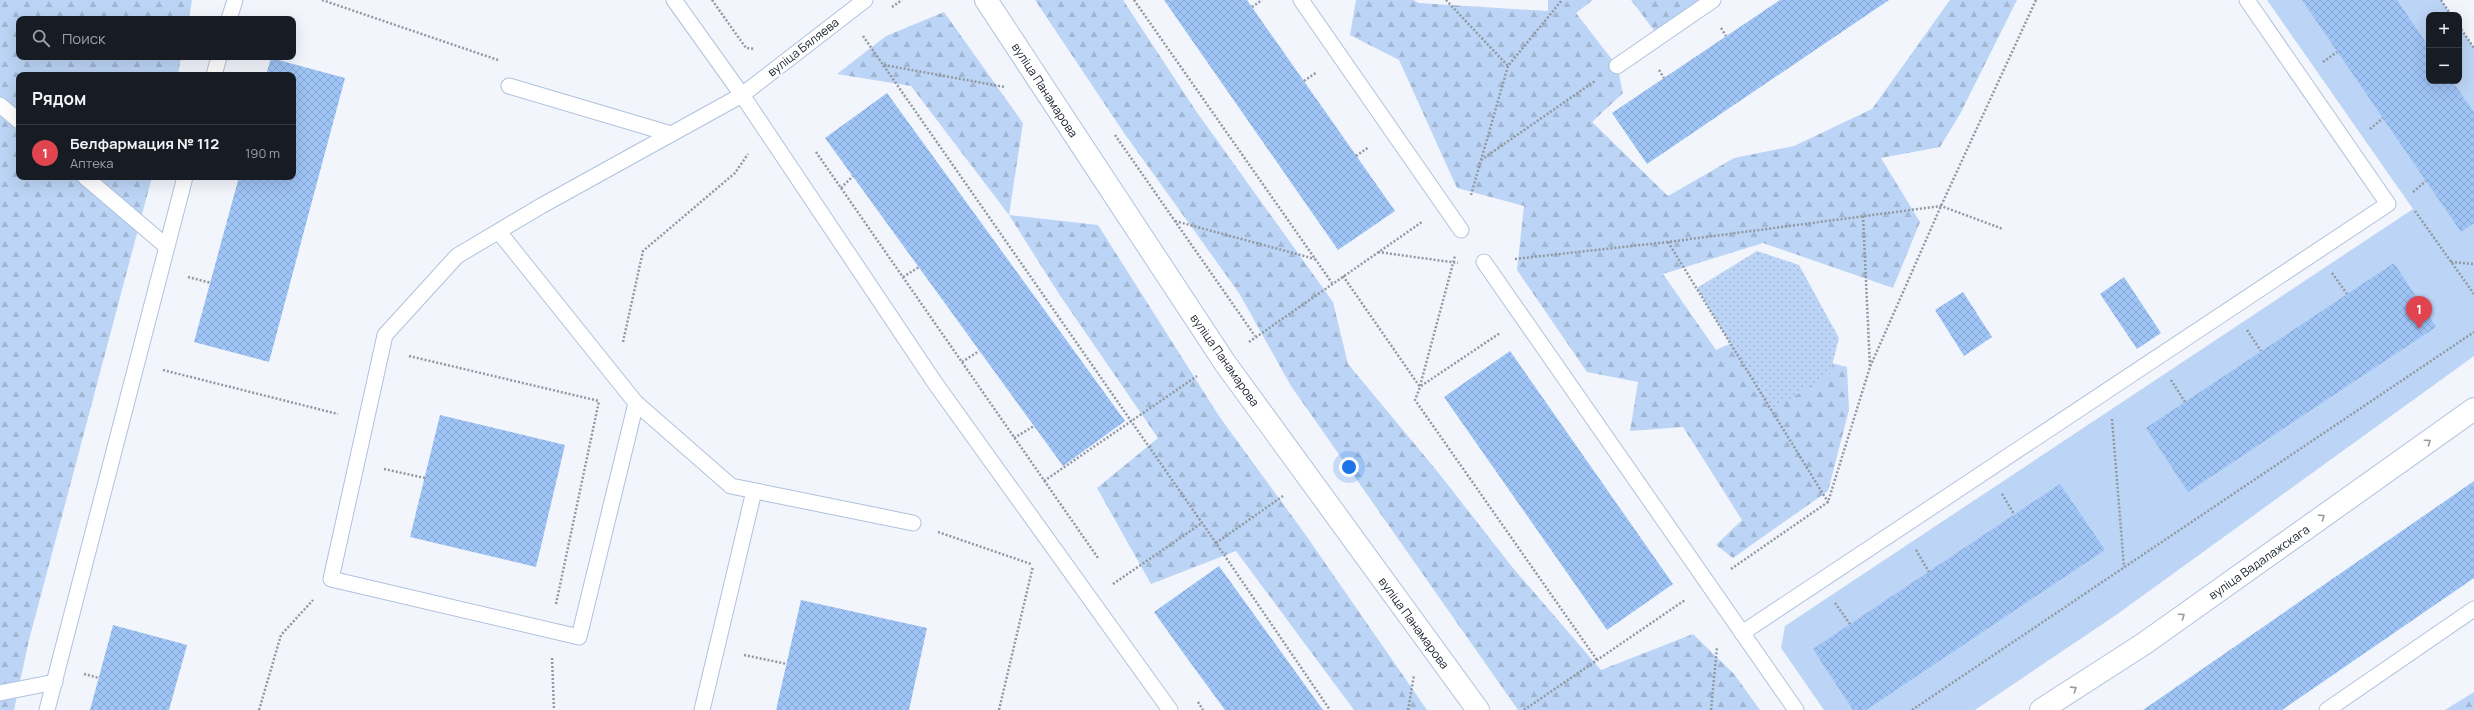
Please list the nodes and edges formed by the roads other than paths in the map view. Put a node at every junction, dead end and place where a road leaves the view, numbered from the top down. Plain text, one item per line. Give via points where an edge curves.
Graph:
1 (235, 0) edge
2 (674, 0) edge
3 (865, 0) edge
4 (986, 0) edge
5 (1301, 0) edge
6 (1713, 0) edge
7 (2247, 0) edge
8 (230, 16) edge
9 (218, 60) edge
10 (1617, 66) road end
11 (215, 72) edge
12 (509, 86) dead end
13 (742, 95) junction
14 (0, 105) edge
15 (16, 118) edge
16 (671, 134) junction
17 (89, 180) edge
18 (184, 180) edge
19 (1461, 230) dead end
20 (499, 232) junction
21 (166, 246) junction
22 (1484, 262) road end
23 (636, 403) junction
24 (2474, 409) edge
25 (754, 491) junction
26 (912, 523) dead end
27 (2474, 609) edge
28 (1742, 633) junction
29 (55, 682) junction
30 (0, 693) edge
31 (48, 710) edge
32 (702, 710) edge
33 (1170, 710) edge
34 (1478, 710) edge
35 (1796, 710) edge
36 (2042, 710) edge
37 (2327, 710) edge

1 - 8 lane
2 - 13 lane
3 - 13 lane, вуліца Бяляева
4 - 34 street, вуліца Панамарова via 1225,363
5 - 19 lane
6 - 10 lane
7 - 28 lane via 2388,204
9 - 11 lane
12 - 16 lane
13 - 16 lane, вуліца Бяляева
13 - 33 lane via 935,382
14 - 15 lane
16 - 20 lane, вуліца Бяляева
17 - 21 lane
18 - 21 lane
20 - 23 lane
20 - 23 lane, вуліца Бяляева via 457,256 385,335 332,579 579,637
21 - 29 lane
22 - 28 lane
23 - 25 lane via 731,486
36 -> 24 street, вуліца Вадалажскага via 2145,643
25 - 26 lane
25 - 32 lane
27 - 37 lane
28 - 35 lane
29 - 30 lane
29 - 31 lane

